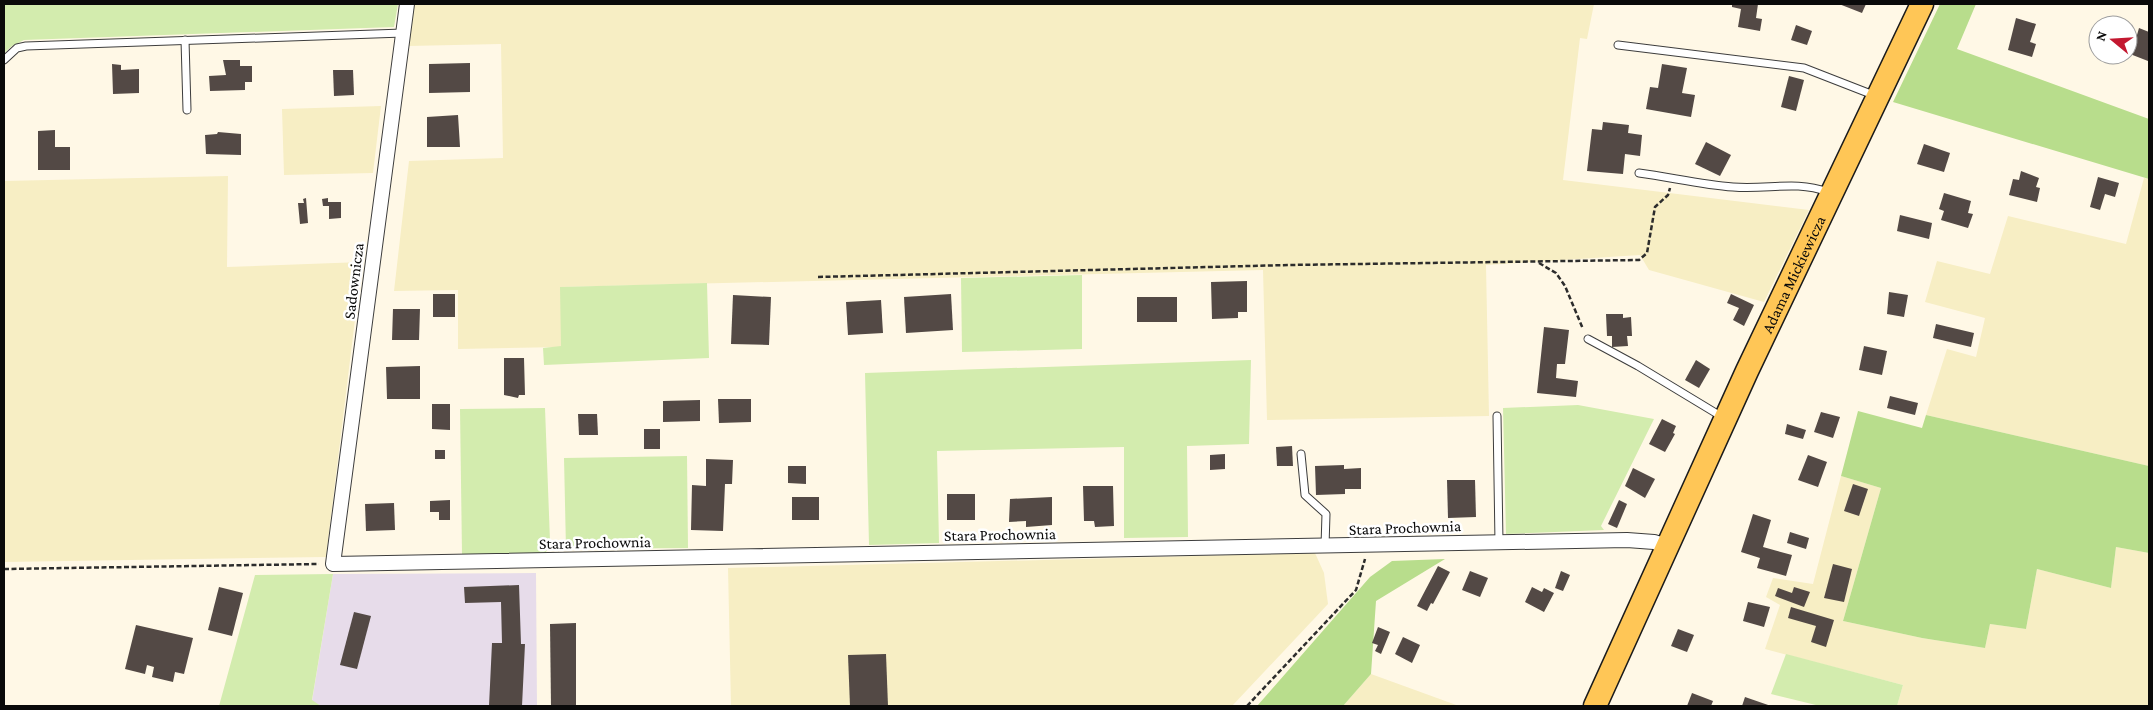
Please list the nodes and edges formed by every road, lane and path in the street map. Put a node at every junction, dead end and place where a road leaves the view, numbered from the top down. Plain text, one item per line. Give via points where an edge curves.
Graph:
1 (407, 4) edge
2 (1922, 4) edge
3 (403, 34) junction
4 (185, 40) junction
5 (1618, 45) dead end
6 (4, 60) edge
7 (1879, 97) junction
8 (187, 110) dead end
9 (1638, 173) dead end
10 (1673, 177) junction
11 (1832, 194) junction
12 (1539, 262) junction
13 (818, 277) dead end
14 (1588, 340) joint
15 (1497, 416) dead end
16 (1725, 418) junction
17 (1301, 454) dead end
18 (1499, 542) junction
19 (1368, 546) junction
20 (1667, 546) junction
21 (1325, 547) junction
22 (333, 564) junction
23 (4, 569) edge
24 (1247, 706) edge
25 (1595, 706) edge

1 - 3 street, Sadownicza
2 - 7 main road, Adama Mickiewicza
3 - 4 lane
3 - 22 street, Sadownicza
4 - 6 lane via 26,46 9,53
4 - 8 lane
5 - 7 lane via 1804,68
7 - 11 main road, Adama Mickiewicza
9 - 10 lane
10 - 11 lane via 1732,187 1770,188 1795,184
10 - 12 path via 1668,195 1655,207 1648,253 1639,260
11 - 16 main road, Adama Mickiewicza
12 - 13 path
12 - 14 path via 1556,273 1565,286
14 - 16 lane
15 - 18 lane
16 - 20 main road, Adama Mickiewicza
17 - 21 lane via 1305,495 1326,514
18 - 19 street, Stara Prochownia
18 - 20 street, Stara Prochownia via 1627,540
19 - 21 street, Stara Prochownia
19 - 24 path via 1356,590
20 - 25 main road, Adama Mickiewicza
21 - 22 street, Stara Prochownia
22 - 23 path

